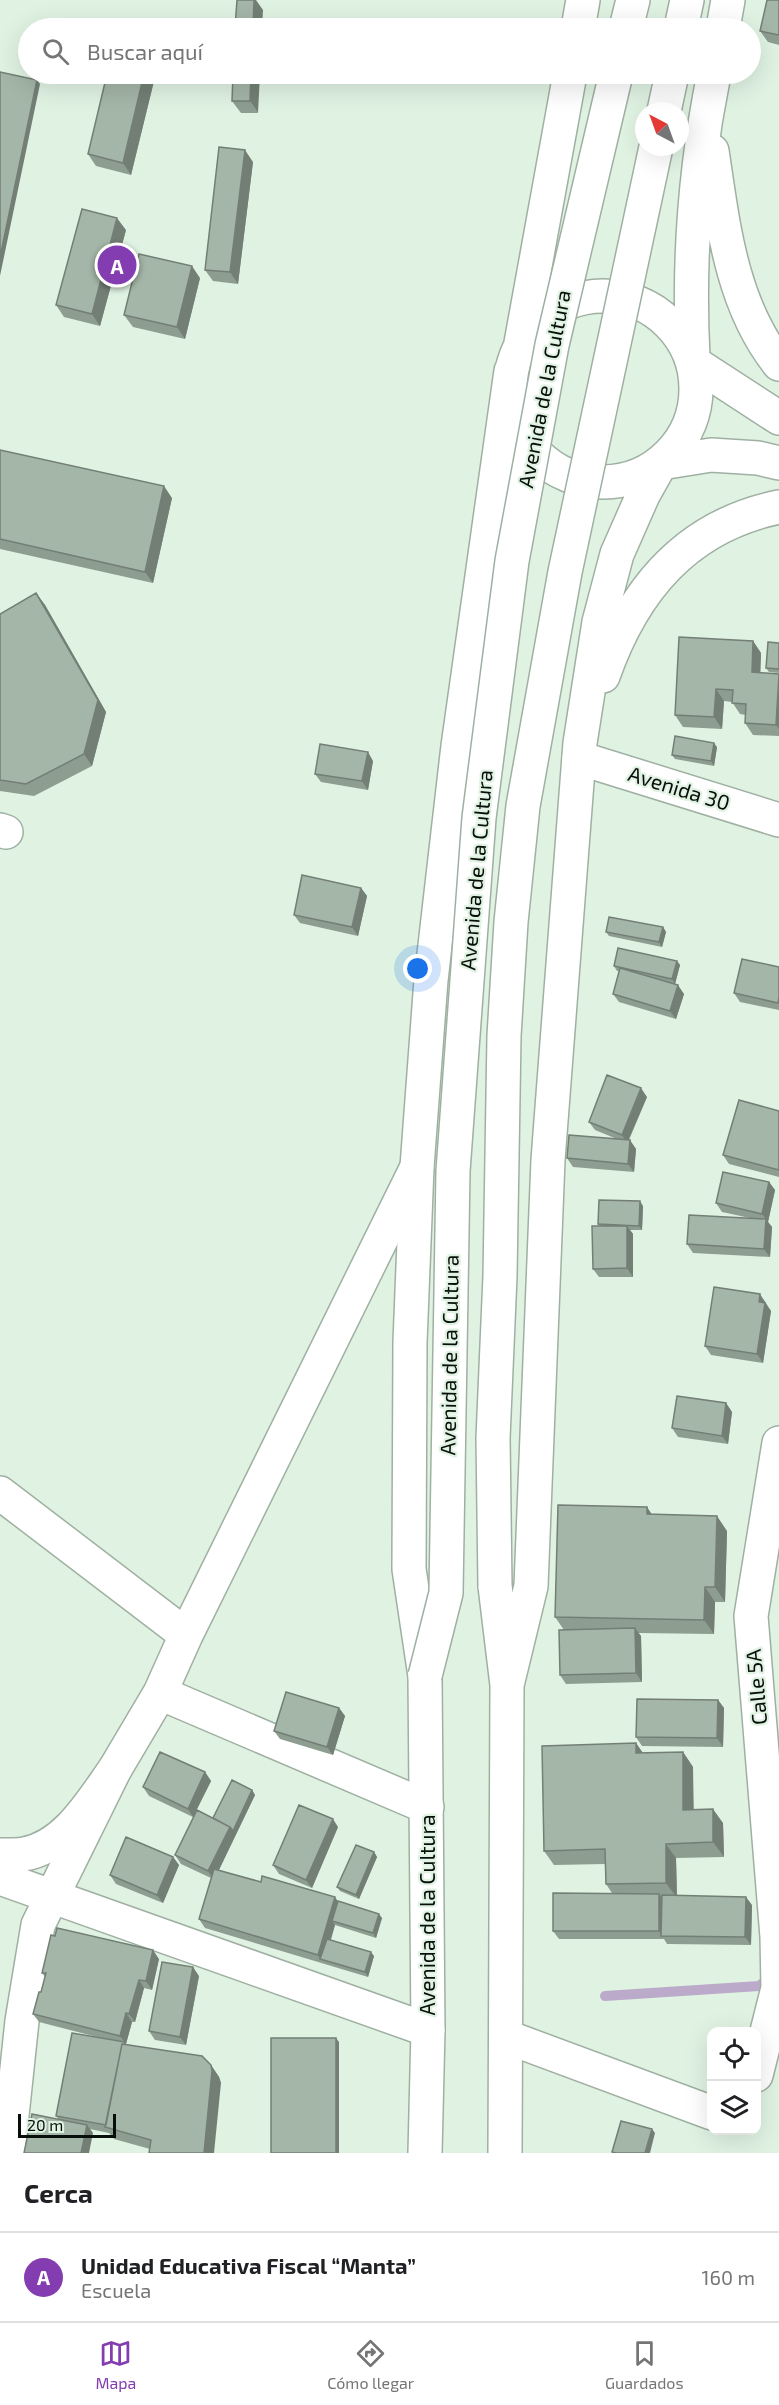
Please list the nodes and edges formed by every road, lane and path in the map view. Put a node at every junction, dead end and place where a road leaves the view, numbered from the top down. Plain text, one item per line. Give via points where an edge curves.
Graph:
1 (584, 0) edge
2 (633, 0) edge
3 (687, 0) edge
4 (728, 0) edge
5 (580, 18) edge
6 (628, 18) edge
7 (683, 18) edge
8 (725, 18) edge
9 (568, 84) edge
10 (614, 84) edge
11 (670, 84) edge
12 (712, 84) edge
13 (666, 102) edge
14 (706, 110) junction
15 (654, 156) edge
16 (516, 357) junction
17 (693, 362) junction
18 (779, 364) edge
19 (779, 418) edge
20 (661, 463) junction
21 (779, 463) edge
22 (779, 507) edge
23 (579, 750) junction
24 (779, 820) edge
25 (417, 1167) junction
26 (779, 1443) edge
27 (0, 1493) edge
28 (186, 1635) junction
29 (425, 1676) junction
30 (507, 1685) junction
31 (160, 1693) junction
32 (116, 1769) junction
33 (427, 1807) junction
34 (0, 1855) edge
35 (0, 1878) edge
36 (51, 1896) junction
37 (778, 1988) edge
38 (428, 2030) junction
39 (507, 2037) junction
40 (761, 2054) edge
41 (707, 2112) edge
42 (8, 2153) edge
43 (425, 2153) edge
44 (505, 2153) edge

1 - 5 main road
2 - 6 main road
3 - 7 main road
4 - 8 main road
9 - 16 main road, Avenida de la Cultura
10 - 29 main road, Avenida de la Cultura, bridge via 543,390 512,561 478,818 453,1171 446,1593
11 - 13 main road
12 - 14 main road
14 - 17 main road via 692,243
14 - 18 main road via 735,278 756,332
15 - 30 main road, Avenida de la Cultura, bridge via 565,572 523,806 511,922 504,1036 493,1438 495,1586
16 - 17 main road via 541,319 568,302 598,296 629,298 658,312 680,334
16 - 20 main road via 510,400 517,427 532,451 554,470 580,480 609,483 637,477
16 - 25 main road, Avenida de la Cultura via 458,746 431,980
17 - 19 main road
17 - 20 main road via 697,390 693,417 681,442
20 - 21 main road via 711,455
20 - 23 main road, Avenida de la Cultura via 617,554 599,622
22 - 23 main road via 727,523 663,569 632,614 611,655
23 - 24 main road, Avenida 30
23 - 30 main road, Avenida de la Cultura via 548,1160 531,1586
25 - 28 main road
25 - 29 main road, Avenida de la Cultura via 410,1342 409,1569
26 - 37 main road, Calle 5A via 751,1616
27 - 28 main road
28 - 31 main road
29 - 33 main road, Avenida de la Cultura
30 - 39 main road, Avenida de la Cultura
31 - 32 main road
31 - 33 main road
32 - 34 main road via 80,1818 53,1842 25,1854
32 - 36 main road
33 - 38 main road, Avenida de la Cultura
35 - 36 main road
36 - 38 main road
36 - 42 main road via 38,1925 22,2021
37 - 40 main road, Calle 5A
38 - 43 main road, Avenida de la Cultura
39 - 41 main road
39 - 44 main road, Avenida de la Cultura

